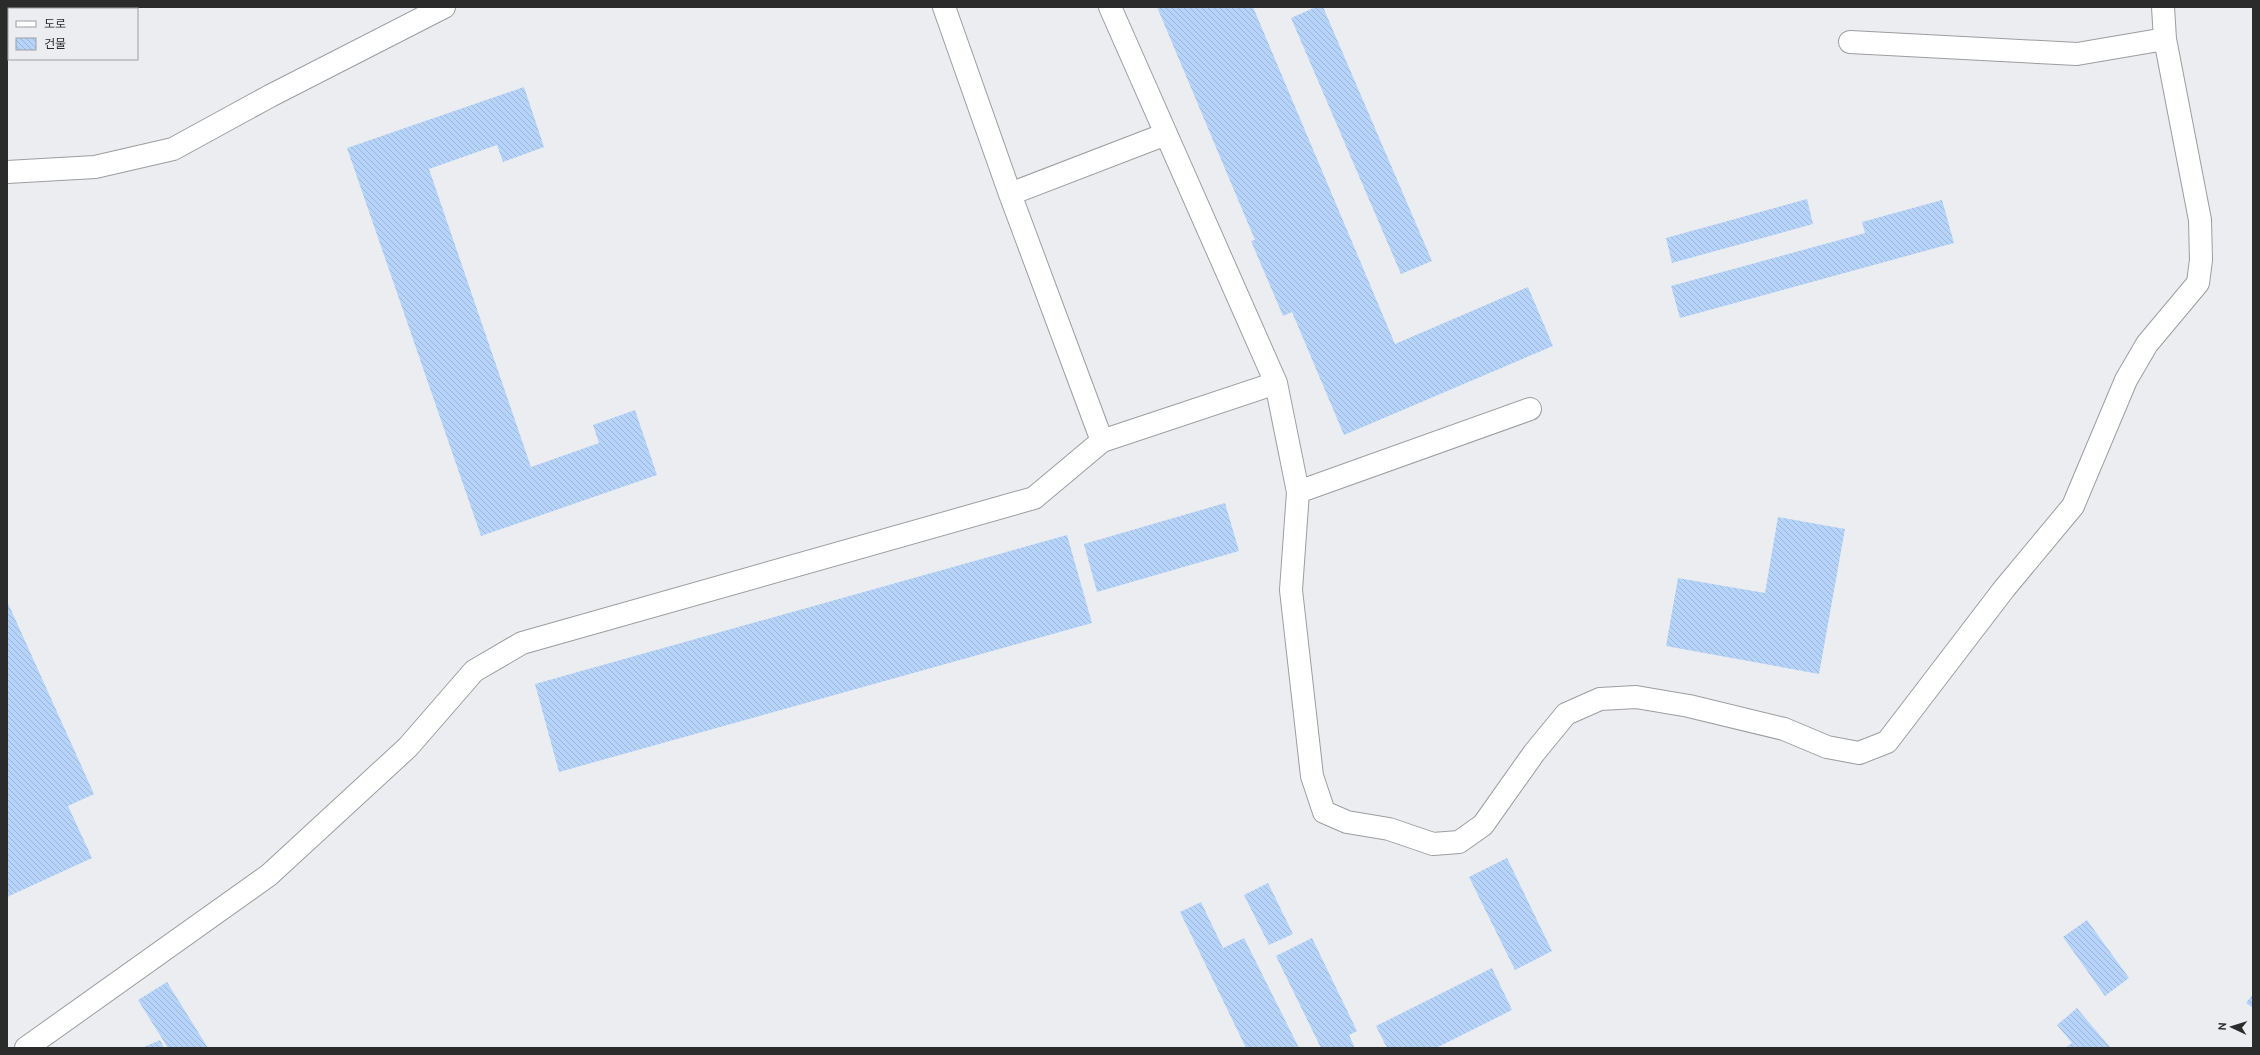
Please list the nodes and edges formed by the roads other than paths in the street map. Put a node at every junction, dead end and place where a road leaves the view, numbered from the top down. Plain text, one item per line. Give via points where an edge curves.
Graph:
1 (444, 7) edge
2 (944, 7) edge
3 (1110, 7) edge
4 (2163, 7) edge
5 (2166, 39) junction
6 (1850, 42) dead end
7 (1166, 134) junction
8 (7, 172) edge
9 (1010, 194) junction
10 (1276, 383) junction
11 (1530, 409) dead end
12 (1102, 441) junction
13 (1298, 492) junction
14 (26, 1048) edge

1 - 8 street via 173,149 95,167
2 - 9 street
3 - 7 street
4 - 5 street
5 - 6 street via 2078,54
5 - 13 street via 2200,220 2201,260 2198,283 2147,344 2126,380 2073,506 2004,589 1887,742 1859,753 1826,747 1784,729 1689,706 1636,697 1600,699 1566,714 1534,753 1483,825 1458,842 1433,844 1389,829 1347,822 1324,812 1312,776 1291,590
7 - 9 street
7 - 10 street
9 - 12 street
10 - 12 street
10 - 13 street
11 - 13 street
12 - 14 street via 1034,498 522,643 474,671 408,747 268,875

